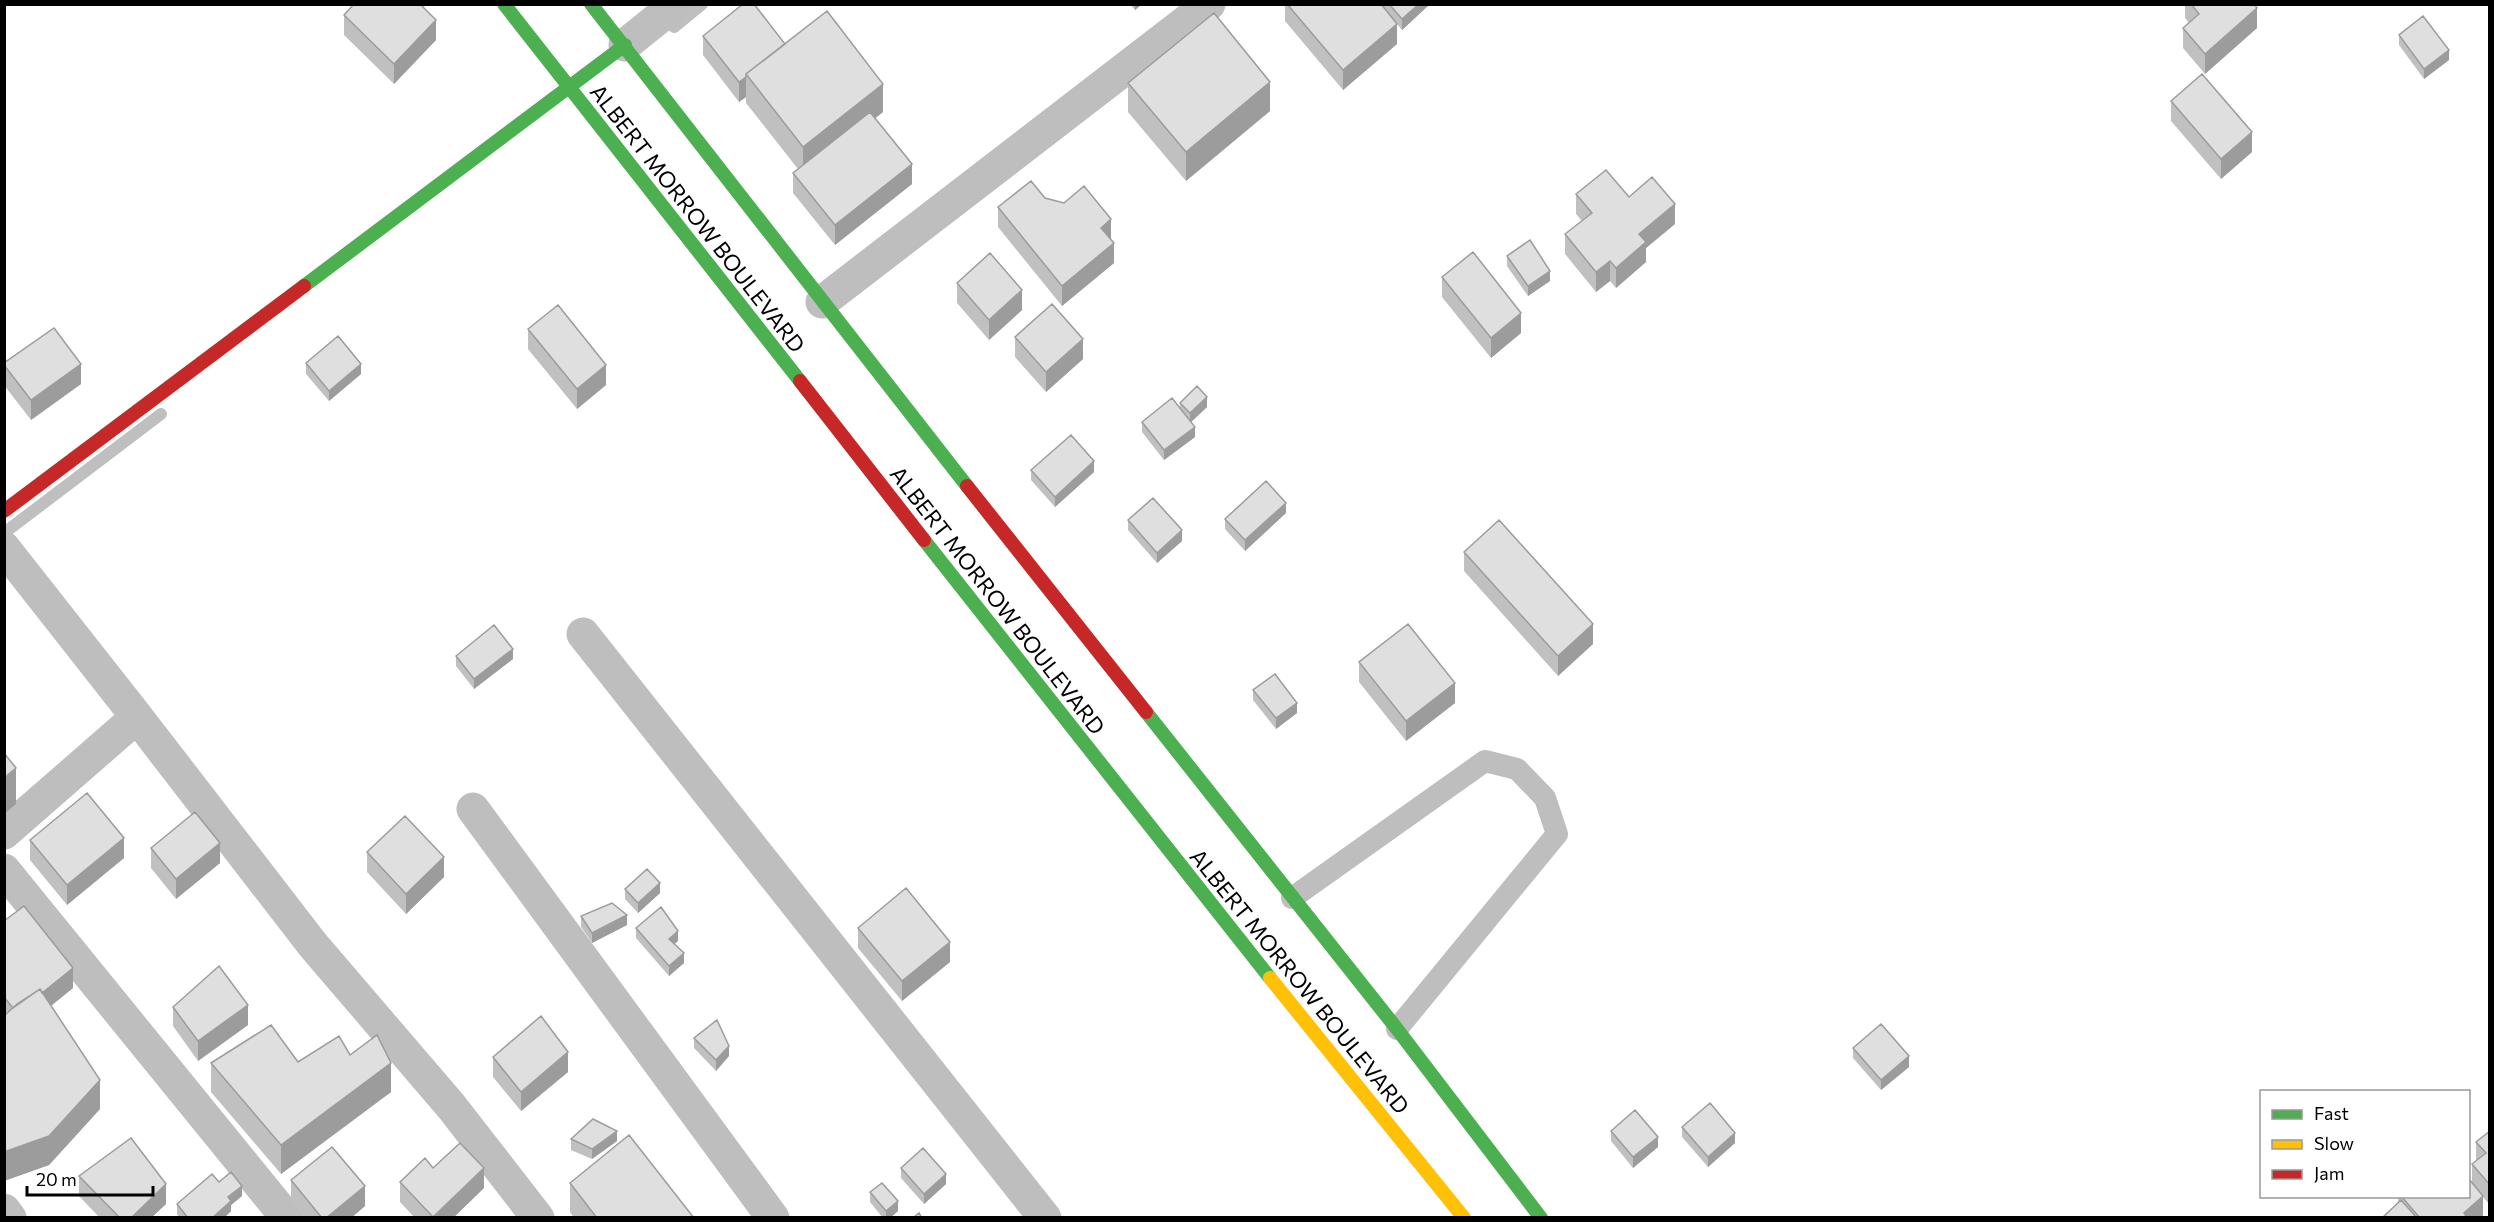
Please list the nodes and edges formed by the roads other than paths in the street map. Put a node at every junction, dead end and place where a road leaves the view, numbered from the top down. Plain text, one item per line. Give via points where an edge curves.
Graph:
1 (504, 4) edge
2 (591, 4) edge
3 (676, 4) edge
4 (1209, 4) edge
5 (625, 45) junction
6 (569, 88) junction
7 (822, 302) junction
8 (4, 510) edge
9 (4, 548) edge
10 (583, 634) dead end
11 (137, 717) junction
12 (473, 809) dead end
13 (4, 833) edge
14 (4, 870) edge
15 (1292, 898) junction
16 (1398, 1029) junction
17 (4, 1210) edge
18 (10, 1218) edge
19 (286, 1218) edge
20 (538, 1218) edge
21 (773, 1218) edge
22 (1045, 1218) edge
23 (1464, 1218) edge
24 (1541, 1218) edge

1 - 6 main road, ALBERT MORROW BOULEVARD
2 - 5 main road, ALBERT MORROW BOULEVARD
3 - 5 street
4 - 7 street
5 - 6 main road
5 - 7 main road, ALBERT MORROW BOULEVARD
6 - 8 main road
6 - 23 main road, ALBERT MORROW BOULEVARD via 1198,889
7 - 15 main road, ALBERT MORROW BOULEVARD
9 - 11 street
10 - 22 street
11 - 13 street
11 - 20 street via 312,945 450,1106
12 - 21 street
14 - 19 street
15 - 16 main road, ALBERT MORROW BOULEVARD
15 - 16 lane via 1485,762 1517,769 1545,798 1557,834
16 - 24 main road, ALBERT MORROW BOULEVARD
17 - 18 street

